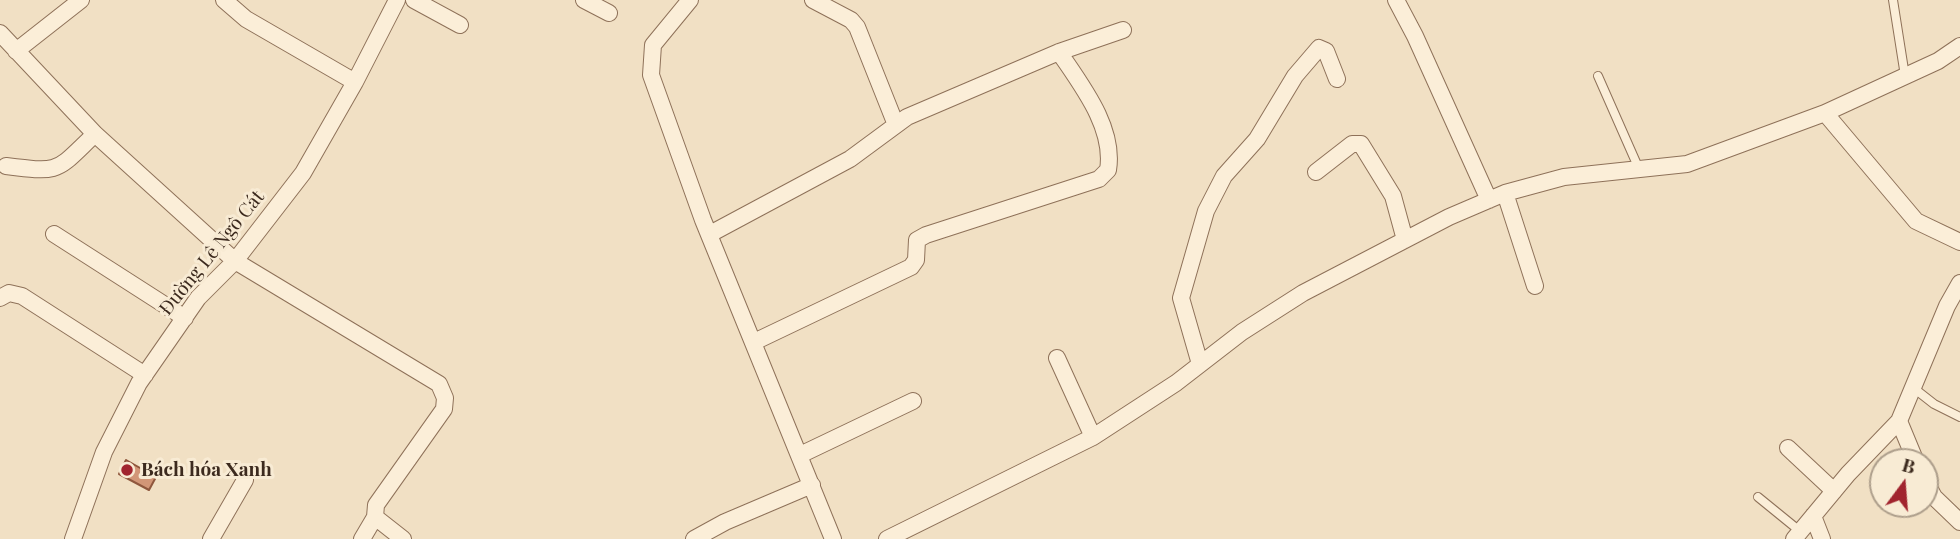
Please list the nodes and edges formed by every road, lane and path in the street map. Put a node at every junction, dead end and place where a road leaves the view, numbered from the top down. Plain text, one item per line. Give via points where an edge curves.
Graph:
1 (81, 0) edge
2 (223, 0) edge
3 (397, 0) edge
4 (414, 0) edge
5 (584, 0) edge
6 (690, 0) edge
7 (813, 0) edge
8 (1396, 0) edge
9 (1893, 0) edge
10 (609, 13) dead end
11 (460, 25) dead end
12 (1124, 30) dead end
13 (6, 42) edge
14 (1960, 46) edge
15 (1059, 52) junction
16 (1598, 76) dead end
17 (1905, 76) junction
18 (1337, 79) dead end
19 (355, 82) junction
20 (1825, 113) junction
21 (896, 125) junction
22 (95, 134) junction
23 (6, 166) dead end
24 (1639, 169) junction
25 (1316, 172) dead end
26 (1505, 193) junction
27 (1489, 200) junction
28 (54, 234) dead end
29 (710, 234) junction
30 (1405, 240) junction
31 (1960, 242) edge
32 (235, 261) junction
33 (1960, 283) edge
34 (1535, 286) dead end
35 (0, 298) edge
36 (185, 318) junction
37 (754, 342) junction
38 (1057, 358) dead end
39 (1200, 364) junction
40 (145, 375) junction
41 (1912, 386) junction
42 (913, 401) dead end
43 (1960, 417) edge
44 (1899, 421) junction
45 (1093, 437) junction
46 (1788, 448) dead end
47 (1910, 448) edge
48 (800, 455) junction
49 (245, 481) dead end
50 (812, 485) junction
51 (1834, 491) junction
52 (1758, 497) dead end
53 (1939, 502) edge
54 (1813, 516) junction
55 (375, 517) junction
56 (1960, 522) edge
57 (1798, 535) edge
58 (73, 539) edge
59 (211, 539) edge
60 (362, 539) edge
61 (403, 539) edge
62 (694, 539) edge
63 (834, 539) edge
64 (887, 539) edge
65 (1822, 539) edge

1 - 13 street
2 - 19 street via 246,19
3 - 19 street, Đường Lê Ngô Cát
4 - 11 street
5 - 10 street
6 - 29 street via 653,44 651,75
7 - 21 street via 858,27
8 - 27 street
9 - 17 lane
12 - 15 street
13 - 22 street
14 - 17 street
15 - 21 street
15 - 37 street via 1108,138 1108,170 1099,179 926,235 917,240 911,268
16 - 24 lane
17 - 20 street
18 - 39 street via 1326,51 1319,48 1213,194 1181,298
19 - 32 street, Đường Lê Ngô Cát via 303,173
20 - 24 street via 1687,164
20 - 31 street via 1916,221
21 - 29 street via 850,159
22 - 23 street via 59,168 43,171
22 - 32 street
24 - 26 street via 1564,177
25 - 30 street via 1352,144 1361,144 1393,196
26 - 27 street
26 - 34 street
27 - 30 street
28 - 36 street
29 - 37 street
30 - 39 street via 1303,293
32 - 36 street, Đường Lê Ngô Cát
32 - 55 street via 444,390 444,409 376,505
33 - 41 street
35 - 40 street via 9,293 22,296
36 - 40 street, Đường Lê Ngô Cát
37 - 48 street
38 - 45 street
39 - 45 street
40 - 58 street, Đường Lê Ngô Cát via 121,412
41 - 43 lane
41 - 44 street
42 - 48 street
44 - 47 street
44 - 51 street
45 - 64 street
46 - 51 street
48 - 50 street
49 - 59 street
50 - 62 street
50 - 63 street
51 - 54 street
52 - 57 lane
53 - 56 street
54 - 57 street
54 - 65 street
55 - 60 street
55 - 61 street

